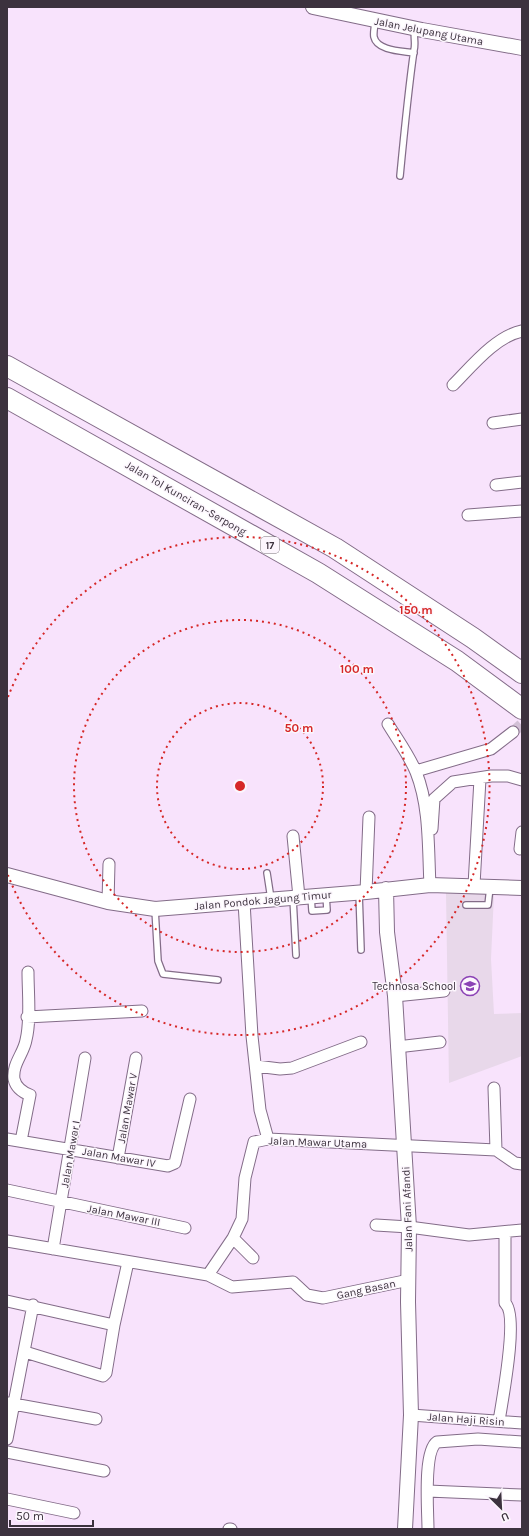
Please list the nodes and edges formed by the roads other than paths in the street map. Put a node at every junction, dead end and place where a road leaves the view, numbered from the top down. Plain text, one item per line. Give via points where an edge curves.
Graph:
1 (314, 7) edge
2 (375, 20) junction
3 (417, 34) junction
4 (522, 50) edge
5 (414, 53) junction
6 (400, 176) dead end
7 (522, 331) edge
8 (7, 366) edge
9 (453, 385) dead end
10 (7, 398) edge
11 (522, 419) edge
12 (493, 423) dead end
13 (522, 482) edge
14 (496, 485) dead end
15 (522, 511) edge
16 (468, 515) dead end
17 (522, 673) edge
18 (522, 709) edge
19 (388, 724) dead end
20 (513, 732) tunnel mouth
21 (416, 771) junction
22 (480, 779) junction
23 (522, 780) edge
24 (369, 817) dead end
25 (522, 832) edge
26 (293, 836) dead end
27 (431, 838) dead end
28 (520, 849) dead end
29 (109, 864) dead end
30 (268, 873) dead end
31 (7, 875) edge
32 (430, 885) junction
33 (474, 885) junction
34 (490, 886) junction
35 (522, 888) edge
36 (386, 889) junction
37 (363, 892) junction
38 (301, 897) junction
39 (271, 899) junction
40 (108, 902) junction
41 (244, 902) junction
42 (466, 905) dead end
43 (155, 908) junction
44 (361, 950) dead end
45 (296, 955) dead end
46 (28, 972) dead end
47 (218, 980) dead end
48 (444, 991) dead end
49 (395, 996) junction
50 (142, 1011) dead end
51 (27, 1017) junction
52 (361, 1042) dead end
53 (440, 1042) dead end
54 (397, 1047) junction
55 (86, 1058) dead end
56 (136, 1058) dead end
57 (256, 1066) junction
58 (494, 1088) dead end
59 (190, 1099) dead end
60 (7, 1139) edge
61 (268, 1139) junction
62 (21, 1141) junction
63 (405, 1146) junction
64 (70, 1148) junction
65 (496, 1150) junction
66 (118, 1158) junction
67 (522, 1164) edge
68 (7, 1190) edge
69 (62, 1203) junction
70 (376, 1226) dead end
71 (409, 1227) junction
72 (185, 1228) dead end
73 (522, 1230) edge
74 (505, 1232) junction
75 (233, 1238) junction
76 (7, 1241) edge
77 (53, 1249) junction
78 (253, 1258) dead end
79 (128, 1262) junction
80 (208, 1275) junction
81 (409, 1280) junction
82 (7, 1300) edge
83 (33, 1306) junction
84 (114, 1325) junction
85 (25, 1352) junction
86 (11, 1404) edge
87 (411, 1415) junction
88 (96, 1418) dead end
89 (499, 1421) junction
90 (522, 1423) edge
91 (7, 1438) edge
92 (522, 1442) edge
93 (7, 1452) edge
94 (104, 1471) dead end
95 (428, 1491) junction
96 (522, 1495) edge
97 (7, 1500) edge
98 (74, 1513) dead end
99 (406, 1529) edge
100 (428, 1529) edge

1 - 2 street, Jalan Jelupang Utama
2 - 3 street, Jalan Jelupang Utama
2 - 5 lane via 374,36 378,44 385,48
3 - 4 street, Jalan Jelupang Utama
3 - 5 lane
5 - 6 lane
7 - 9 street via 498,342
8 - 17 highway via 335,548
10 - 18 highway, Jalan Tol Kunciran–Serpong / 17 via 318,573 457,661
11 - 12 street
13 - 14 street
15 - 16 street
19 - 21 street
20 - 21 street via 491,749
21 - 32 street via 425,807
22 - 23 street via 508,776
22 - 27 street via 453,782 434,799
22 - 33 street
24 - 37 street
25 - 28 street
26 - 38 street
29 - 40 street
30 - 39 lane
31 - 40 street, Jalan Pondok Jagung Timur
32 - 33 street, Jalan Pondok Jagung Timur
32 - 36 street, Jalan Pondok Jagung Timur
33 - 34 street, Jalan Pondok Jagung Timur
34 - 35 street, Jalan Pondok Jagung Timur
34 - 42 lane via 488,905
36 - 37 street, Jalan Pondok Jagung Timur
36 - 49 street, Jalan Fani Afandi via 387,932
37 - 38 street, Jalan Pondok Jagung Timur
37 - 44 lane
38 - 39 street, Jalan Pondok Jagung Timur
38 - 45 lane
39 - 41 street, Jalan Pondok Jagung Timur
40 - 43 street, Jalan Pondok Jagung Timur
41 - 43 street, Jalan Pondok Jagung Timur
41 - 57 street
43 - 47 lane via 158,961 163,974
46 - 51 street
48 - 49 street
49 - 54 street, Jalan Fani Afandi
50 - 51 street
51 - 62 street via 26,1041 16,1063 14,1076 21,1091 30,1095
52 - 57 street via 292,1068
53 - 54 street
54 - 63 street, Jalan Fani Afandi
55 - 64 street, Jalan Mawar I
56 - 66 street, Jalan Mawar V
57 - 61 street via 260,1110
58 - 65 street
59 - 66 street, Jalan Mawar IV via 175,1162 168,1166
60 - 62 street, Jalan Mawar IV
61 - 63 street, Jalan Mawar Utama
61 - 75 street, Jalan Mawar Utama via 254,1142 251,1149 245,1178 242,1219
62 - 64 street, Jalan Mawar IV
63 - 65 street, Jalan Mawar Utama
63 - 71 street, Jalan Fani Afandi
64 - 66 street, Jalan Mawar IV
64 - 69 street, Jalan Mawar I
65 - 67 street
68 - 69 street, Jalan Mawar III
69 - 72 street, Jalan Mawar III
69 - 77 street, Jalan Mawar I
70 - 71 street
71 - 74 street via 469,1235
71 - 81 street, Jalan Fani Afandi
73 - 74 street
74 - 89 street via 505,1303 510,1310 511,1336
75 - 78 street
75 - 80 street, Jalan Mawar Utama
76 - 77 street
77 - 79 street
79 - 80 street
79 - 84 street
80 - 81 street, Gang Basan via 232,1287 293,1282 307,1295 323,1298
81 - 87 street, Jalan Fani Afandi
82 - 83 street
83 - 84 street
83 - 85 street
84 - 85 street via 108,1370 103,1376
85 - 86 street
86 - 88 street
86 - 91 street
87 - 89 street, Jalan Haji Risin
87 - 99 street, Jalan Fani Afandi
89 - 90 street, Jalan Haji Risin
92 - 95 street via 478,1439 437,1442 430,1448
93 - 94 street
95 - 96 street
95 - 100 street
97 - 98 street

